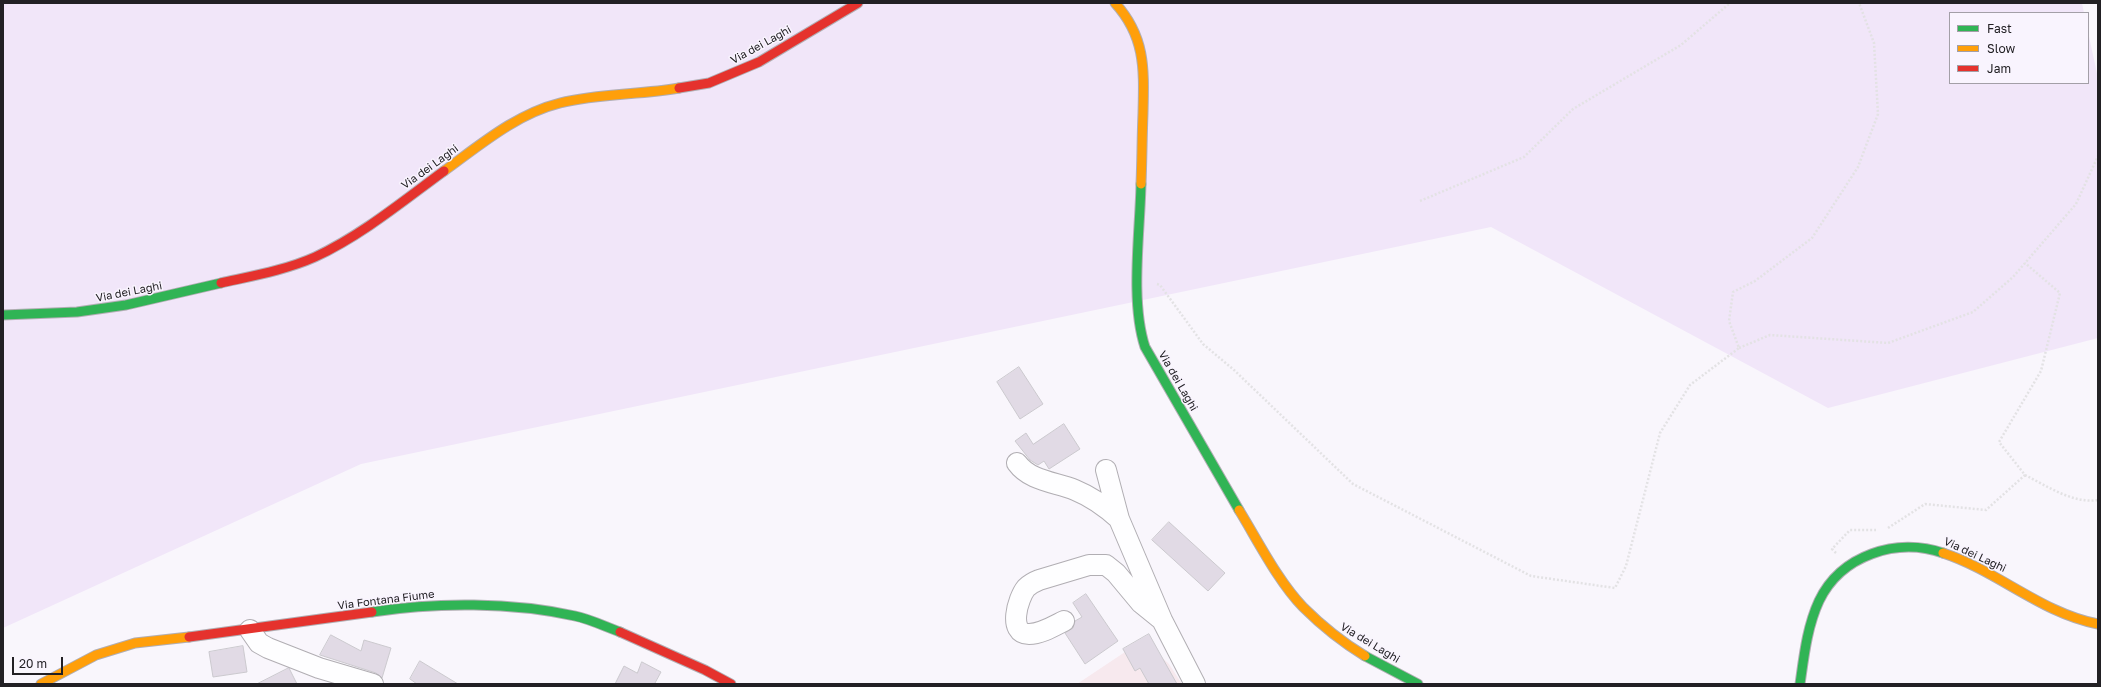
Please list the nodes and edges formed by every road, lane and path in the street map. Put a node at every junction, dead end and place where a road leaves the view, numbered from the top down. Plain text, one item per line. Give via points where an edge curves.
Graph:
1 (858, 3) edge
2 (1115, 3) edge
3 (1730, 3) edge
4 (1859, 3) edge
5 (2098, 156) edge
6 (1420, 201) dead end
7 (2025, 263) junction
8 (1138, 276) junction
9 (3, 315) edge
10 (1739, 348) junction
11 (1017, 463) dead end
12 (1106, 470) dead end
13 (2025, 475) junction
14 (2098, 500) edge
15 (1119, 519) junction
16 (1878, 530) dead end
17 (1885, 530) dead end
18 (1849, 566) junction
19 (1162, 620) junction
20 (1064, 621) dead end
21 (2098, 624) edge
22 (250, 630) junction
23 (41, 684) edge
24 (373, 684) edge
25 (731, 684) edge
26 (1195, 684) edge
27 (1418, 684) edge
28 (1800, 684) edge

1 - 9 main road, Via dei Laghi via 759,62 709,83 568,101 534,112 500,131 367,228 314,257 265,273 126,306 78,312
2 - 8 main road, Via dei Laghi via 1135,31 1144,66
3 - 6 path via 1681,45 1573,109 1524,157
4 - 10 path via 1874,43 1878,114 1858,167 1812,238 1755,281 1733,292 1729,321
5 - 7 path via 2076,204
7 - 10 path via 2013,278 1973,312 1888,343 1770,335
7 - 13 path via 2060,292 2041,371 1999,442
8 - 10 path via 1160,285 1203,344 1234,370 1353,484 1531,576 1615,588 1626,566 1660,433 1690,385
8 - 27 main road, Via dei Laghi via 1139,325 1148,353 1282,579 1302,606 1328,632 1367,658
11 - 15 street via 1028,474 1089,497
12 - 15 street
13 - 14 path via 2063,494 2088,502
13 - 17 path via 1986,510 1924,504
15 - 19 street
16 - 18 path via 1850,530 1832,549
18 - 21 main road, Via dei Laghi via 1867,554 1887,547 1908,545 1935,549 1992,574 2056,610
18 - 28 main road, Via dei Laghi via 1819,600 1808,638
19 - 20 street via 1141,603 1111,568 1100,564 1039,580 1024,590 1016,618 1016,624 1021,631 1034,633
19 - 26 street
22 - 23 main road, Via Fontana Fiume via 120,646 87,659
22 - 24 street via 259,643 268,648 319,668
22 - 25 main road, Via Fontana Fiume via 433,605 533,609 576,616 609,628

